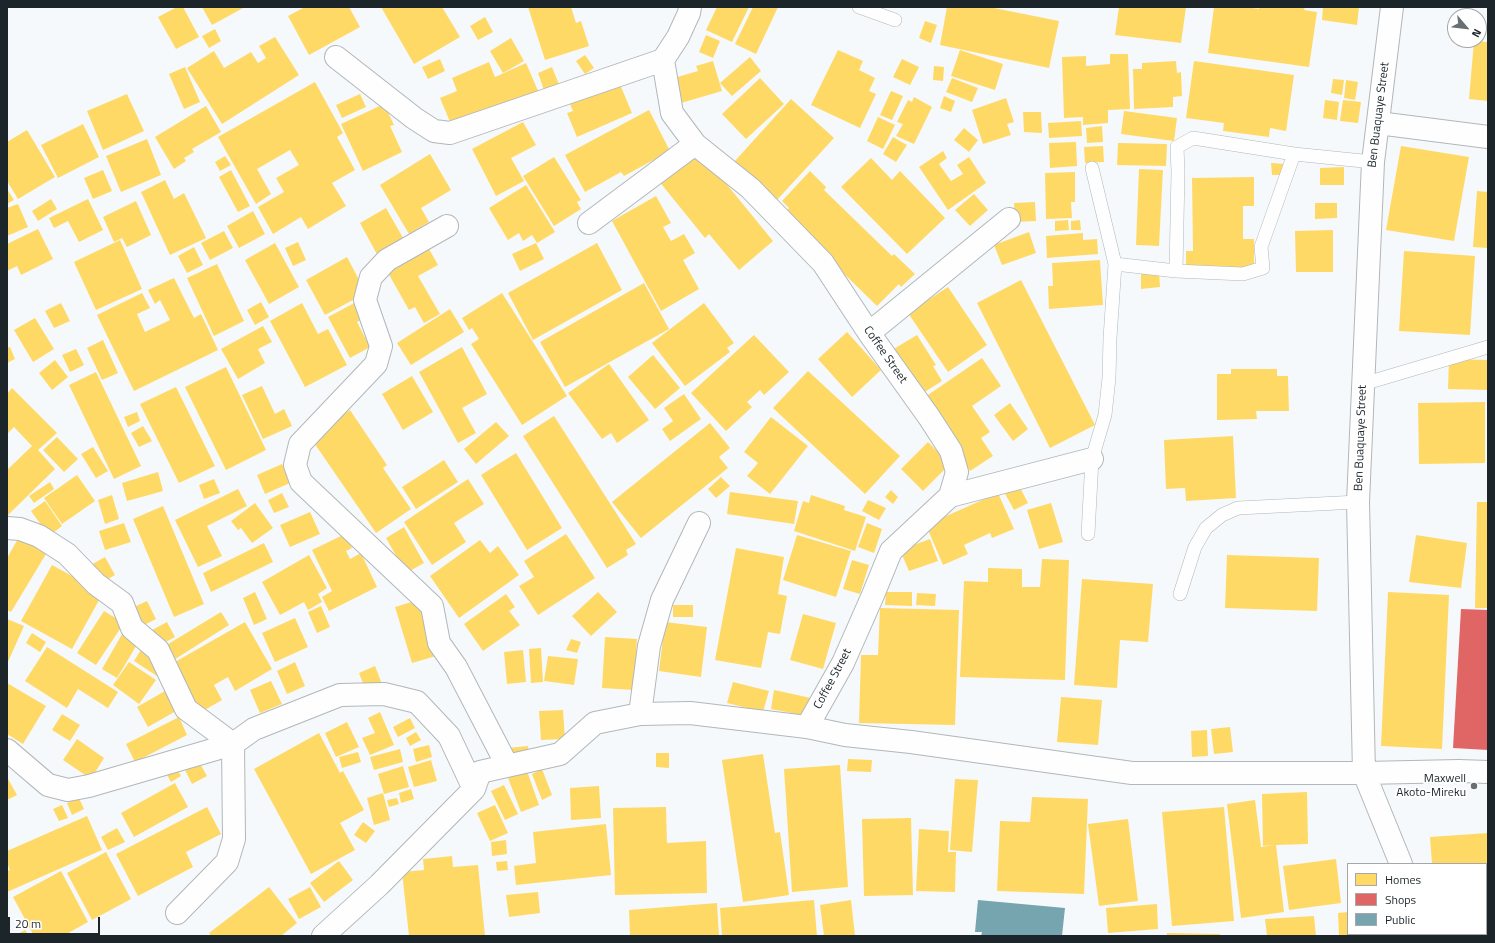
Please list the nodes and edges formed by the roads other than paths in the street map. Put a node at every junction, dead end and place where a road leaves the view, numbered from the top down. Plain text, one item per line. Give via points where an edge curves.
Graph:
1 (690, 7) edge
2 (859, 7) edge
3 (1392, 7) edge
4 (895, 20) dead end
5 (336, 57) dead end
6 (663, 60) junction
7 (1378, 123) junction
8 (1488, 137) edge
9 (695, 144) junction
10 (1294, 154) junction
11 (1373, 162) junction
12 (1092, 168) dead end
13 (1009, 219) dead end
14 (589, 223) dead end
15 (447, 226) dead end
16 (1115, 264) junction
17 (1176, 271) junction
18 (869, 332) junction
19 (1488, 347) edge
20 (1363, 384) junction
21 (1092, 459) junction
22 (950, 496) junction
23 (1358, 502) junction
24 (698, 523) dead end
25 (7, 528) edge
26 (1088, 534) dead end
27 (1180, 594) dead end
28 (640, 714) junction
29 (807, 727) junction
30 (233, 744) junction
31 (7, 750) edge
32 (507, 765) junction
33 (1488, 772) edge
34 (1364, 773) junction
35 (474, 789) junction
36 (1401, 863) edge
37 (177, 913) dead end
38 (323, 936) edge

1 - 6 street via 678,37
2 - 4 lane
3 - 7 street, Ben Buaquaye Street
5 - 6 street via 414,118 434,131 450,133
6 - 9 street, Coffee Street via 672,113
7 - 8 street
7 - 11 street, Ben Buaquaye Street
9 - 14 street
9 - 18 street, Coffee Street via 750,188 823,263
10 - 11 lane
10 - 17 lane via 1261,247 1263,268 1243,274
10 - 17 lane via 1193,138 1177,146
11 - 20 street, Ben Buaquaye Street
12 - 16 lane
13 - 18 street
15 - 32 street via 387,260 371,277 365,300 381,346 376,364 300,444 295,465 301,482 432,606 439,643 456,667
16 - 17 lane
16 - 21 lane via 1108,393 1105,415
18 - 22 street, Coffee Street via 951,451 957,472
19 - 20 lane
20 - 23 street, Ben Buaquaye Street
21 - 22 street
21 - 26 lane
22 - 29 street, Coffee Street via 891,550 843,663
23 - 27 lane via 1238,508 1222,515 1206,528 1194,547
23 - 34 street, Ben Buaquaye Street
24 - 28 street via 662,600 649,646
25 - 30 street via 20,529 39,536 67,554 96,584 122,603 132,628 158,650 186,709
28 - 29 street via 690,713
28 - 32 street via 595,723 560,754
29 - 34 street via 845,735 1132,773
30 - 31 street via 68,790 48,785
30 - 35 street via 254,729 340,695 384,694 416,702 449,736
30 - 37 street via 234,839 227,862
32 - 35 street via 480,772
33 - 34 street
34 - 36 street, Ben Buaquaye Street
35 - 38 street via 379,885

